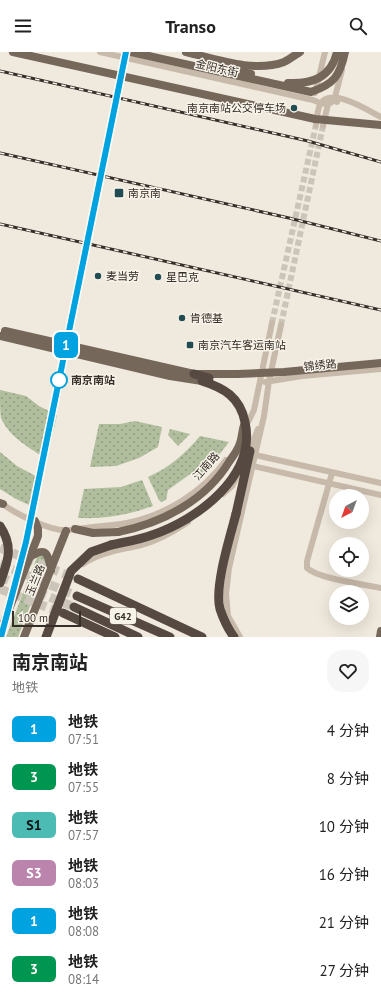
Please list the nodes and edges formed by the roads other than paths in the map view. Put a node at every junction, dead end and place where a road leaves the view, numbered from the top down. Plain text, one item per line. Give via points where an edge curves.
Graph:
1 (13, 52) edge
2 (100, 52) edge
3 (131, 52) edge
4 (154, 52) edge
5 (186, 52) edge
6 (300, 52) edge
7 (325, 52) edge
8 (337, 52) edge
9 (346, 52) edge
10 (336, 99) junction
11 (313, 100) junction
12 (320, 103) junction
13 (328, 104) junction
14 (381, 117) edge
15 (316, 125) tunnel mouth
16 (381, 125) edge
17 (323, 126) tunnel mouth
18 (272, 323) tunnel mouth
19 (281, 325) tunnel mouth
20 (1, 332) edge
21 (381, 363) edge
22 (381, 369) edge
23 (194, 374) junction
24 (202, 380) junction
25 (216, 381) junction
26 (269, 381) junction
27 (260, 383) junction
28 (235, 394) junction
29 (244, 416) junction
30 (264, 416) junction
31 (256, 455) junction
32 (253, 466) junction
33 (332, 473) junction
34 (381, 483) edge
35 (329, 484) junction
36 (381, 495) edge
37 (1, 503) edge
38 (35, 521) junction
39 (0, 526) edge
40 (75, 530) junction
41 (66, 531) junction
42 (0, 534) edge
43 (30, 557) junction
44 (51, 571) junction
45 (78, 579) tunnel mouth
46 (0, 582) edge
47 (65, 586) junction
48 (381, 588) edge
49 (77, 596) tunnel mouth
50 (74, 607) tunnel mouth
51 (63, 613) tunnel mouth
52 (75, 619) junction
53 (381, 631) edge
54 (0, 632) edge
55 (24, 637) edge
56 (46, 637) edge
57 (107, 637) edge
58 (115, 637) edge
59 (138, 637) edge
60 (170, 637) edge
61 (202, 637) edge
62 (234, 637) edge
63 (240, 637) edge
64 (380, 637) edge

1 - 16 main road, bridge via 315,119
2 - 11 street, 金阳东街
3 - 9 main road, bridge via 311,92 325,87 335,79
4 - 8 main road, bridge via 283,83 300,84 322,77
5 - 6 main road via 253,66 285,62
7 - 11 street
9 - 10 street
10 - 12 street via 326,99
10 - 13 street
10 - 14 street via 353,103
11 - 12 street, 金阳东街
12 - 13 street, 金阳东街
12 - 15 street
13 - 17 street
18 - 27 street, 江南路
19 - 26 street
20 - 23 main road, bridge
20 - 24 main road, bridge via 170,376
21 - 23 main road, bridge via 284,372
22 - 26 street, 锦绣路
23 - 25 highway, bridge
24 - 25 highway, bridge
24 - 29 highway, bridge via 232,395
25 - 28 highway via 224,384
26 - 27 street, 锦绣路
26 - 30 street
27 - 40 street, 江南路 via 249,422 231,452 213,475 187,498 143,519
28 - 29 highway, bridge
28 - 62 highway, bridge via 250,417 252,442 218,591 220,608
29 - 40 main road, bridge via 240,444 235,453 216,482 190,503 163,518 118,532 93,533
29 - 47 highway, bridge via 247,436 243,459 227,486 216,497 200,510 169,528 91,552 71,571
30 - 31 street
30 - 47 street via 242,471 232,486 213,503 164,538 109,552 88,561 78,568
31 - 32 street
31 - 33 street
32 - 35 street
32 - 63 street via 226,594 228,616
33 - 34 street
33 - 35 street
35 - 36 street
35 - 48 street via 307,568 332,578
37 - 38 street
38 - 41 street
38 - 43 main road, 玉兰路 via 38,536
39 - 46 highway via 6,535 9,549 8,562
40 - 41 street, 江南路
41 - 44 main road, 玉兰路
42 - 46 street via 6,552
43 - 44 main road via 38,552 47,553
43 - 54 main road, 玉兰路
44 - 55 main road, 玉兰路
45 - 61 highway
47 - 56 highway
49 - 60 highway, G42
50 - 59 highway, G42
51 - 52 highway
52 - 57 highway
52 - 58 highway
53 - 64 main road

